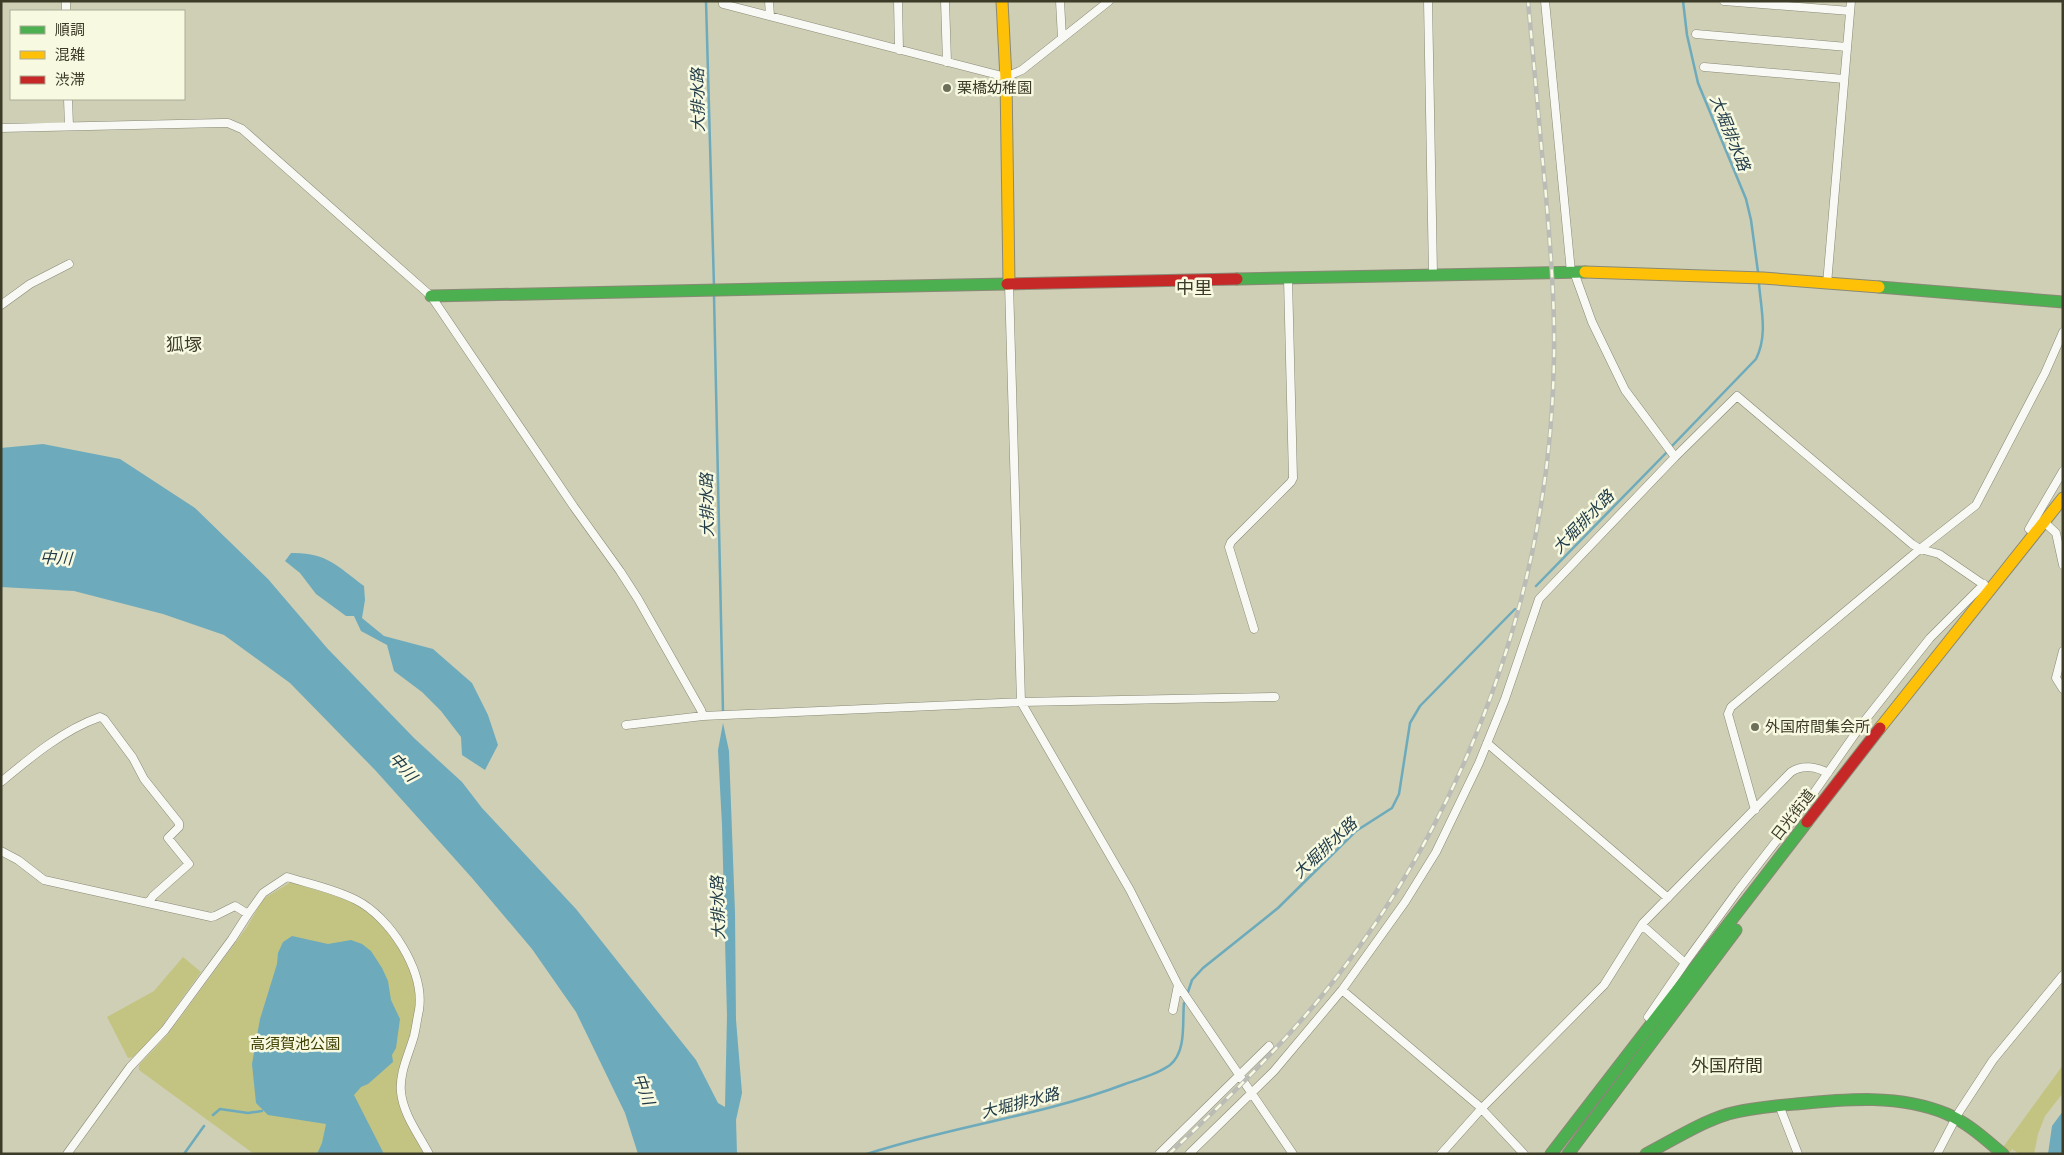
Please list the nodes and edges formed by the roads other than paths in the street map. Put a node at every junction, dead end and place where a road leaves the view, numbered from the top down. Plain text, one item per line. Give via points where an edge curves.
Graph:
1 (723, 1) edge
2 (769, 1) edge
3 (898, 1) edge
4 (946, 1) edge
5 (1002, 1) edge
6 (1060, 1) edge
7 (1428, 1) edge
8 (1545, 1) edge
9 (1724, 1) edge
10 (1851, 1) edge
11 (1105, 3) edge
12 (1850, 11) junction
13 (770, 16) junction
14 (1696, 34) dead end
15 (1062, 38) junction
16 (1847, 47) junction
17 (899, 50) junction
18 (946, 62) junction
19 (1704, 67) dead end
20 (1006, 77) junction
21 (1844, 80) junction
22 (68, 100) edge
23 (69, 126) junction
24 (1, 128) edge
25 (69, 264) dead end
26 (1572, 272) junction
27 (1432, 274) junction
28 (1288, 279) junction
29 (1009, 284) junction
30 (1827, 284) junction
31 (431, 296) junction
32 (2063, 302) edge
33 (1, 305) edge
34 (2063, 332) edge
35 (1675, 457) junction
36 (2063, 471) edge
37 (2063, 498) edge
38 (2063, 514) edge
39 (2047, 524) junction
40 (2034, 533) junction
41 (1920, 549) junction
42 (2063, 565) edge
43 (1987, 586) junction
44 (1254, 629) dead end
45 (2063, 651) edge
46 (2063, 689) edge
47 (1275, 697) dead end
48 (1021, 702) junction
49 (706, 716) junction
50 (626, 724) dead end
51 (1487, 744) junction
52 (1828, 773) junction
53 (1, 782) edge
54 (1755, 810) junction
55 (1, 851) edge
56 (1668, 898) junction
57 (149, 902) junction
58 (248, 914) junction
59 (1642, 924) junction
60 (1685, 963) junction
61 (2063, 975) edge
62 (1178, 985) junction
63 (1342, 990) junction
64 (1172, 1010) dead end
65 (1643, 1034) junction
66 (1268, 1046) dead end
67 (1239, 1075) junction
68 (1252, 1094) junction
69 (1779, 1105) junction
70 (1482, 1108) junction
71 (1957, 1118) junction
72 (67, 1154) edge
73 (429, 1154) edge
74 (1158, 1154) edge
75 (1189, 1154) edge
76 (1293, 1154) edge
77 (1441, 1154) edge
78 (1524, 1154) edge
79 (1552, 1154) edge
80 (1568, 1154) edge
81 (1646, 1154) edge
82 (1798, 1154) edge
83 (1937, 1154) edge
84 (2003, 1154) edge

1 - 13 street via 723,4
2 - 13 street
3 - 17 street
4 - 18 street
5 - 20 main road
6 - 15 street
7 - 27 street
8 - 26 street
9 - 12 street
10 - 12 street
11 - 15 street
12 - 16 street
13 - 17 street
14 - 16 street
15 - 20 street via 1022,70
16 - 21 street
17 - 18 street
18 - 20 street
19 - 21 street
20 - 29 main road
21 - 30 street
22 - 23 street
23 - 24 street
23 - 31 street via 222,123 237,127
25 - 33 street via 30,284
26 - 27 main road
26 - 30 main road via 1750,277
26 - 35 street via 1625,390
27 - 28 main road
28 - 29 main road
28 - 44 street via 1293,478 1229,547
29 - 31 main road
29 - 48 street
30 - 32 main road
31 - 49 street via 625,578
34 - 41 street via 1976,505
35 - 41 street via 1737,396
35 - 51 street via 1539,599
36 - 40 street via 2029,529
37 - 39 main road, 日光街道
38 - 39 main road, 日光街道
39 - 40 main road, 日光街道
39 - 42 street via 2059,540
39 - 80 main road, 日光街道
40 - 43 main road, 日光街道
41 - 43 street via 1939,554
41 - 54 street via 1731,707 1728,714
43 - 52 street via 1930,638
43 - 65 main road, 日光街道
45 - 46 street via 2056,678
47 - 48 street
48 - 49 street
48 - 62 street via 1130,890
49 - 50 street
51 - 56 street
51 - 63 street via 1436,852 1405,902
52 - 54 street via 1816,768 1796,769
52 - 60 street
53 - 57 street via 32,755 78,726 100,717 104,719 144,779 179,823 168,838 189,864
54 - 56 street
55 - 57 street via 44,880
56 - 59 street
57 - 58 street via 210,916 236,906
58 - 72 street via 166,1030 130,1067
58 - 73 street via 263,893 287,877 358,901 390,930 403,947 418,981 420,1003 400,1091 411,1121
59 - 60 street
59 - 70 street via 1604,985
60 - 65 street via 1639,1030
61 - 71 street via 1993,1060
62 - 64 street
62 - 67 street
63 - 68 street
63 - 70 street
65 - 79 main road, 日光街道
66 - 67 street
67 - 68 street
67 - 74 street
68 - 75 street
68 - 76 street
69 - 71 main road via 1882,1099 1918,1104
69 - 81 main road via 1718,1118
69 - 82 street
70 - 77 street
70 - 78 street
71 - 83 street
71 - 84 main road

